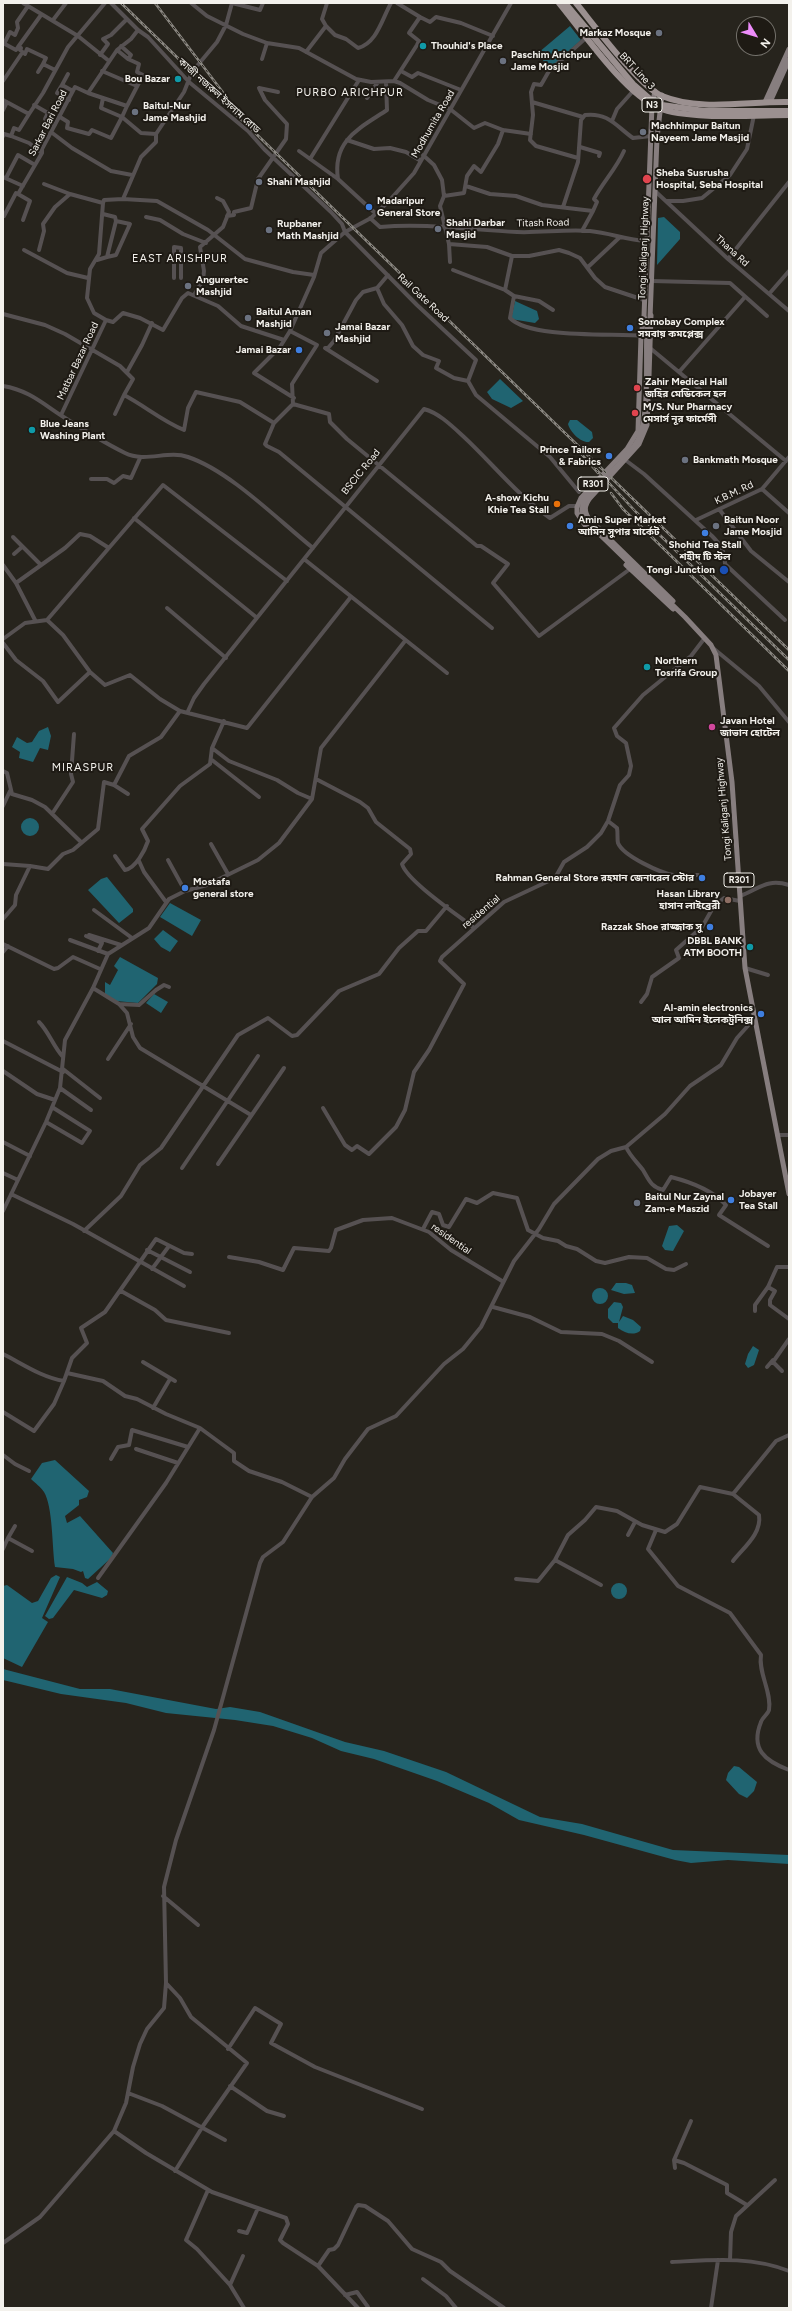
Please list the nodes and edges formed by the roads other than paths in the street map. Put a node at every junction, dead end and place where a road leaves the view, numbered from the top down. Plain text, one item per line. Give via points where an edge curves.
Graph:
1 (23, 3) edge
2 (66, 3) edge
3 (105, 3) edge
4 (111, 3) edge
5 (191, 3) edge
6 (232, 3) edge
7 (263, 3) edge
8 (328, 3) edge
9 (391, 3) edge
10 (397, 3) edge
11 (511, 3) edge
12 (559, 3) edge
13 (565, 3) edge
14 (576, 3) edge
15 (28, 6) junction
16 (41, 14) junction
17 (420, 16) junction
18 (53, 20) junction
19 (126, 20) junction
20 (226, 25) junction
21 (326, 26) junction
22 (138, 30) junction
23 (78, 36) junction
24 (494, 36) junction
25 (586, 37) junction
26 (4, 43) edge
27 (267, 43) junction
28 (121, 46) junction
29 (18, 47) junction
30 (789, 49) edge
31 (117, 50) junction
32 (22, 52) junction
33 (306, 52) junction
34 (100, 55) junction
35 (128, 59) junction
36 (262, 59) dead end
37 (789, 60) edge
38 (109, 61) junction
39 (43, 64) junction
40 (55, 70) junction
41 (102, 71) junction
42 (401, 71) junction
43 (38, 72) dead end
44 (68, 74) dead end
45 (359, 80) junction
46 (3, 81) edge
47 (394, 81) junction
48 (189, 82) junction
49 (378, 82) junction
50 (386, 82) junction
51 (62, 85) junction
52 (137, 86) junction
53 (461, 90) junction
54 (634, 90) junction
55 (73, 91) junction
56 (655, 91) junction
57 (278, 92) dead end
58 (88, 93) junction
59 (662, 96) junction
60 (103, 98) junction
61 (367, 98) dead end
62 (69, 100) junction
63 (5, 101) edge
64 (532, 102) junction
65 (767, 102) junction
66 (789, 102) edge
67 (34, 105) junction
68 (652, 105) junction
69 (127, 106) junction
70 (450, 109) junction
71 (659, 109) junction
72 (3, 110) edge
73 (789, 111) edge
74 (28, 114) junction
75 (754, 115) junction
76 (789, 115) edge
77 (60, 117) junction
78 (583, 117) junction
79 (122, 118) junction
80 (612, 121) junction
81 (55, 125) junction
82 (503, 130) junction
83 (51, 132) junction
84 (156, 134) junction
85 (530, 134) junction
86 (3, 136) edge
87 (10, 136) junction
88 (651, 136) junction
89 (347, 140) junction
90 (580, 148) junction
91 (300, 151) dead end
92 (624, 151) dead end
93 (42, 153) junction
94 (424, 155) junction
95 (599, 156) dead end
96 (275, 158) junction
97 (578, 158) junction
98 (310, 159) junction
99 (421, 161) junction
100 (35, 165) junction
101 (132, 175) junction
102 (5, 178) edge
103 (338, 179) junction
104 (789, 182) edge
105 (44, 184) dead end
106 (23, 186) junction
107 (466, 186) junction
108 (655, 191) junction
109 (18, 194) junction
110 (70, 194) junction
111 (444, 196) junction
112 (217, 198) dead end
113 (123, 199) junction
114 (666, 201) junction
115 (103, 203) junction
116 (562, 207) junction
117 (593, 211) junction
118 (375, 213) junction
119 (103, 214) junction
120 (4, 216) dead end
121 (227, 216) junction
122 (146, 217) dead end
123 (370, 218) junction
124 (23, 220) dead end
125 (116, 221) junction
126 (445, 226) junction
127 (582, 231) junction
128 (345, 232) junction
129 (215, 235) junction
130 (620, 236) junction
131 (646, 241) junction
132 (206, 243) junction
133 (449, 244) junction
134 (24, 250) dead end
135 (39, 250) dead end
136 (512, 256) junction
137 (107, 257) junction
138 (728, 259) junction
139 (97, 260) junction
140 (450, 262) dead end
141 (588, 267) junction
142 (453, 270) dead end
143 (789, 271) edge
144 (314, 275) junction
145 (388, 275) junction
146 (88, 278) junction
147 (174, 278) dead end
148 (181, 278) dead end
149 (652, 283) junction
150 (645, 285) junction
151 (377, 288) junction
152 (505, 290) junction
153 (769, 294) junction
154 (194, 295) junction
155 (514, 296) junction
156 (745, 297) junction
157 (644, 300) junction
158 (553, 310) dead end
159 (789, 311) edge
160 (3, 314) edge
161 (651, 315) junction
162 (644, 316) junction
163 (767, 316) dead end
164 (106, 320) junction
165 (152, 323) junction
166 (647, 327) junction
167 (290, 331) junction
168 (644, 336) junction
169 (284, 340) junction
170 (317, 345) junction
171 (324, 348) junction
172 (650, 348) junction
173 (93, 349) junction
174 (127, 372) junction
175 (679, 372) junction
176 (377, 381) dead end
177 (468, 381) junction
178 (3, 386) edge
179 (124, 395) junction
180 (294, 398) junction
181 (293, 404) junction
182 (115, 414) dead end
183 (61, 415) junction
184 (274, 423) junction
185 (620, 456) junction
186 (140, 458) junction
187 (787, 459) edge
188 (626, 461) junction
189 (378, 464) junction
190 (91, 478) dead end
191 (762, 489) junction
192 (579, 492) dead end
193 (345, 505) junction
194 (585, 505) junction
195 (577, 507) junction
196 (719, 509) junction
197 (789, 513) edge
198 (134, 518) junction
199 (696, 520) junction
200 (13, 537) dead end
201 (22, 547) junction
202 (109, 548) junction
203 (312, 548) junction
204 (14, 554) dead end
205 (304, 560) junction
206 (3, 565) edge
207 (41, 565) junction
208 (630, 569) junction
209 (287, 581) junction
210 (789, 582) edge
211 (16, 583) junction
212 (350, 598) junction
213 (167, 608) dead end
214 (256, 617) junction
215 (685, 617) junction
216 (35, 620) junction
217 (47, 620) junction
218 (785, 620) dead end
219 (492, 628) dead end
220 (3, 639) edge
221 (704, 639) junction
222 (405, 641) junction
223 (3, 643) edge
224 (713, 648) junction
225 (226, 658) junction
226 (90, 672) junction
227 (447, 673) dead end
228 (180, 711) junction
229 (188, 711) junction
230 (224, 721) junction
231 (789, 722) edge
232 (74, 734) dead end
233 (212, 748) junction
234 (212, 760) junction
235 (3, 771) edge
236 (316, 780) junction
237 (114, 785) junction
238 (10, 791) junction
239 (128, 794) dead end
240 (259, 797) dead end
241 (312, 799) junction
242 (3, 806) edge
243 (52, 814) junction
244 (608, 821) junction
245 (81, 842) junction
246 (210, 844) dead end
247 (115, 856) dead end
248 (168, 860) dead end
249 (139, 861) junction
250 (3, 864) edge
251 (30, 866) junction
252 (228, 874) junction
253 (698, 875) dead end
254 (789, 885) edge
255 (184, 891) junction
256 (740, 898) junction
257 (166, 902) junction
258 (447, 906) junction
259 (94, 910) dead end
260 (3, 919) edge
261 (474, 928) junction
262 (132, 938) junction
263 (70, 940) dead end
264 (3, 944) edge
265 (121, 945) junction
266 (8, 946) junction
267 (98, 951) junction
268 (3, 952) edge
269 (108, 954) junction
270 (745, 968) junction
271 (100, 969) junction
272 (768, 975) dead end
273 (169, 987) dead end
274 (93, 988) junction
275 (641, 1002) dead end
276 (119, 1004) junction
277 (754, 1019) junction
278 (39, 1022) dead end
279 (131, 1023) junction
280 (3, 1041) edge
281 (258, 1056) dead end
282 (63, 1057) junction
283 (108, 1060) dead end
284 (284, 1068) dead end
285 (3, 1071) edge
286 (63, 1071) junction
287 (202, 1086) junction
288 (60, 1088) junction
289 (100, 1098) dead end
290 (55, 1100) junction
291 (227, 1101) junction
292 (52, 1107) junction
293 (323, 1108) dead end
294 (91, 1110) dead end
295 (251, 1115) junction
296 (46, 1122) junction
297 (777, 1135) junction
298 (789, 1135) edge
299 (3, 1142) edge
300 (626, 1147) junction
301 (30, 1156) junction
302 (218, 1164) dead end
303 (182, 1168) dead end
304 (3, 1173) edge
305 (18, 1180) junction
306 (11, 1194) junction
307 (789, 1194) edge
308 (3, 1210) edge
309 (423, 1229) junction
310 (84, 1230) junction
311 (535, 1233) junction
312 (169, 1246) junction
313 (768, 1246) dead end
314 (147, 1250) junction
315 (192, 1254) dead end
316 (161, 1257) junction
317 (229, 1257) dead end
318 (139, 1261) junction
319 (686, 1264) dead end
320 (789, 1267) edge
321 (152, 1269) junction
322 (190, 1272) dead end
323 (502, 1282) junction
324 (184, 1286) dead end
325 (768, 1287) junction
326 (121, 1291) junction
327 (492, 1307) junction
328 (755, 1311) dead end
329 (789, 1319) edge
330 (230, 1333) dead end
331 (789, 1339) edge
332 (3, 1354) edge
333 (773, 1359) junction
334 (143, 1362) dead end
335 (652, 1362) dead end
336 (767, 1367) dead end
337 (782, 1371) dead end
338 (67, 1373) junction
339 (170, 1378) junction
340 (64, 1381) junction
341 (175, 1381) dead end
342 (153, 1408) junction
343 (3, 1412) edge
344 (200, 1428) junction
345 (789, 1435) edge
346 (188, 1447) junction
347 (136, 1450) dead end
348 (3, 1455) edge
349 (111, 1459) dead end
350 (178, 1463) junction
351 (29, 1471) dead end
352 (733, 1494) junction
353 (312, 1497) junction
354 (635, 1522) junction
355 (15, 1526) dead end
356 (656, 1530) junction
357 (628, 1535) dead end
358 (8, 1538) junction
359 (3, 1549) edge
360 (32, 1551) dead end
361 (555, 1560) junction
362 (733, 1561) dead end
363 (98, 1578) dead end
364 (516, 1579) dead end
365 (600, 1585) dead end
366 (789, 1770) edge
367 (162, 1896) junction
368 (198, 1925) dead end
369 (166, 1983) junction
370 (228, 2049) junction
371 (230, 2086) junction
372 (128, 2093) junction
373 (422, 2109) dead end
374 (284, 2116) dead end
375 (691, 2121) dead end
376 (202, 2127) junction
377 (114, 2131) junction
378 (225, 2140) dead end
379 (674, 2160) junction
380 (675, 2168) dead end
381 (175, 2171) junction
382 (775, 2180) dead end
383 (208, 2190) junction
384 (747, 2205) junction
385 (258, 2208) junction
386 (240, 2231) dead end
387 (3, 2243) edge
388 (242, 2256) dead end
389 (718, 2260) junction
390 (730, 2260) junction
391 (672, 2262) dead end
392 (318, 2266) junction
393 (789, 2271) edge
394 (423, 2279) dead end
395 (230, 2285) junction
396 (345, 2295) junction
397 (368, 2307) dead end
398 (244, 2308) edge
399 (358, 2308) edge
400 (456, 2308) edge
401 (504, 2308) edge
402 (711, 2308) edge

1 - 15 street
2 - 18 street
3 - 23 street
4 - 19 street
5 - 20 street via 207,16
6 - 7 street via 260,10
6 - 20 street
8 - 21 street via 322,19
9 - 21 street via 374,38 364,47 358,48
10 - 17 street
11 - 24 street, Modhumita Road
12 - 25 highway, N3
13 - 73 highway, BRT Line 3, bridge via 633,84 650,99 662,105 704,111
14 - 56 highway, N3 via 611,45
15 - 16 street
15 - 26 street via 17,22 15,35 10,32
16 - 18 street
16 - 29 street
17 - 24 street via 430,22 436,17 461,23
17 - 42 street via 409,33 419,41
18 - 23 street
19 - 22 street
19 - 34 street via 111,35 103,39 108,44
20 - 27 street
20 - 48 street via 217,42 192,72
21 - 33 street
22 - 28 street
22 - 48 street, কাজী নজরুল ইসলাম রোড via 148,37
23 - 34 street
23 - 40 street
24 - 53 street, Modhumita Road
25 - 54 highway, N3 via 618,76
25 - 64 street via 549,70 541,85 534,84 531,92
26 - 29 street via 16,50
27 - 33 street via 299,48
27 - 36 street
28 - 31 street
28 - 35 street via 131,55
29 - 32 street
30 - 65 main road
31 - 35 street
31 - 38 street
32 - 39 street via 25,54 27,49 46,58
32 - 46 street
33 - 45 street
34 - 38 street
35 - 52 street via 139,64 137,72 143,75
37 - 65 main road
38 - 41 street
39 - 40 street
39 - 43 street
40 - 67 street
41 - 52 street
41 - 58 street
42 - 47 street
42 - 53 street via 412,77 418,73
44 - 51 street
45 - 49 street
45 - 98 street
47 - 50 street
47 - 70 street
48 - 84 street
48 - 96 street, কাজী নজরুল ইসলাম রোড via 228,113
49 - 50 street
49 - 61 street
50 - 89 street via 388,110 351,133
51 - 55 street
51 - 62 street via 57,93
52 - 69 street
53 - 70 street, Modhumita Road
54 - 68 highway, N3
54 - 80 street via 617,109
55 - 58 street, Sarkar Bari Road via 75,87
55 - 62 street, Sarkar Bari Road
56 - 59 highway, N3
56 - 68 main road
57 - 96 street via 259,88 265,100 287,124 286,139
58 - 60 street
59 - 65 highway, N3 via 705,104
59 - 71 main road, Tongi Kaliganj Highway / R301
60 - 69 street
60 - 79 street via 101,108
62 - 77 street, Sarkar Bari Road
63 - 72 street
63 - 74 street
64 - 78 street
64 - 85 street
65 - 66 highway, N3
67 - 74 street
67 - 81 street via 48,113 44,119
68 - 71 highway, N3
68 - 88 main road
69 - 79 street
70 - 82 street via 474,128 485,123
70 - 94 street, Modhumita Road
71 - 75 highway, N3 via 705,115
71 - 108 main road, Tongi Kaliganj Highway / R301
74 - 87 street via 19,130 14,128
75 - 76 highway, N3
75 - 114 street via 747,149 730,175 702,198
77 - 79 street via 68,122 67,128 89,134 92,130 111,138
77 - 81 street, Sarkar Bari Road
78 - 80 street via 590,114
78 - 90 street
79 - 84 street via 142,133
80 - 88 street via 633,138
81 - 83 street, Sarkar Bari Road
82 - 85 street
82 - 107 street via 490,159 481,172 474,166 467,176
83 - 93 street, Sarkar Bari Road
83 - 101 street via 111,171
84 - 101 street via 156,142 144,152
85 - 97 street via 530,140 536,146
86 - 87 street
87 - 93 street via 29,143
88 - 131 main road
89 - 99 street via 374,149 390,148 406,152
89 - 103 street via 341,149 336,166
90 - 95 street via 600,153
90 - 97 street
91 - 98 street
92 - 117 street via 594,199 597,202
93 - 100 street, Sarkar Bari Road
94 - 99 street, Modhumita Road
94 - 111 street via 439,173
96 - 121 street via 258,179 251,208
96 - 128 street, কাজী নজরুল ইসলাম রোড via 331,212 342,224
97 - 116 street
98 - 103 street
99 - 118 street, Modhumita Road via 402,188
100 - 102 street via 18,154
100 - 106 street, Sarkar Bari Road
101 - 113 street
102 - 106 street
103 - 118 street
104 - 138 street
105 - 110 street
106 - 109 street, Sarkar Bari Road
107 - 111 street via 464,193
107 - 116 street via 490,194 512,195 533,203
108 - 114 street, Thana Rd
108 - 149 main road, Tongi Kaliganj Highway / R301
109 - 120 street, Sarkar Bari Road via 16,193
109 - 124 street via 30,201
110 - 115 street
110 - 135 street via 55,207 43,224 44,231
111 - 126 street via 440,206
112 - 121 street via 227,206
113 - 115 street via 104,200
113 - 129 street via 157,201
114 - 138 street, Thana Rd
115 - 119 street
116 - 117 street
117 - 127 street
118 - 123 street, Modhumita Road
119 - 125 street via 115,217
119 - 139 street
121 - 129 street via 223,227
122 - 132 street via 160,220 183,234
123 - 126 street, Titash Road via 380,227
123 - 128 street, Modhumita Road
125 - 137 street
125 - 137 street via 130,224 116,254
126 - 127 street, Titash Road via 518,232
126 - 133 street
127 - 130 street, Titash Road
128 - 144 street, Modhumita Road via 321,253
128 - 145 street, Rail Gate Road
129 - 132 street
129 - 144 street via 245,259
130 - 131 street, Titash Road via 628,240
130 - 141 street
131 - 150 main road
132 - 154 street via 200,249 203,280
133 - 136 street via 487,247
133 - 140 street
134 - 146 street via 67,273
136 - 141 street via 529,256 559,250 580,258
136 - 152 street
137 - 139 street
138 - 153 street, Thana Rd
139 - 146 street via 90,269
141 - 157 street via 605,287
142 - 152 street
143 - 153 street
144 - 167 street, Modhumita Road
145 - 151 street
145 - 177 street, Rail Gate Road via 476,360
146 - 164 street, Matbar Bazar Road via 87,298 94,313
147 - 148 street via 174,247 181,248
149 - 150 main road
149 - 156 street via 725,282 730,283
149 - 161 main road, Tongi Kaliganj Highway / R301
150 - 157 main road
151 - 171 street via 363,292 334,341 328,348
151 - 177 street via 384,304 402,325 413,346 423,355 439,361 436,368 454,378
152 - 155 street
153 - 159 street, Thana Rd
154 - 165 street via 188,293 182,298 163,330
154 - 169 street via 218,306 241,326
155 - 158 street via 539,301
155 - 168 street via 510,318 513,322 532,329
156 - 163 street
156 - 175 street
157 - 162 main road
160 - 173 street via 45,325
161 - 166 main road, Tongi Kaliganj Highway / R301
161 - 172 main road, R301
162 - 166 main road
162 - 168 main road, R301
164 - 165 street via 112,322 123,313
164 - 173 street, Matbar Bazar Road
165 - 174 street
166 - 168 main road, R301, bridge
167 - 169 street, Modhumita Road
167 - 170 street
168 - 185 main road, R301 via 639,425 636,436
168 - 215 main road, R301, bridge via 644,418 640,436 588,495 581,508 584,518 590,525
169 - 180 street, Modhumita Road via 254,373
170 - 171 street
170 - 180 street via 292,384
171 - 176 street
172 - 175 street
172 - 188 main road, R301 via 646,425 639,444
173 - 174 street
173 - 183 street, Matbar Bazar Road
174 - 179 street via 133,379
175 - 187 street
177 - 192 street via 476,395 550,457
178 - 183 street via 32,395
179 - 182 street
179 - 184 street via 147,407 166,423 184,430 188,408 196,392 240,402
180 - 181 street
181 - 184 street
181 - 189 street via 329,414 330,422
183 - 186 street via 126,453
184 - 193 street via 267,446 279,452
185 - 188 street
185 - 195 main road, R301 via 589,489
186 - 190 street via 131,478 123,476 114,482
186 - 203 street via 178,455 195,460 235,484
187 - 191 street, K.B.M. Rd
188 - 194 main road, R301
188 - 199 street
189 - 193 street, BSCIC Road
189 - 195 street, BSCIC Road via 424,409 430,410 456,430 519,492 550,518 569,506
189 - 208 street via 477,546 481,546 508,564 493,583 539,636
191 - 196 street, K.B.M. Rd
191 - 197 street
193 - 203 street, BSCIC Road
193 - 219 street
194 - 195 street, BSCIC Road
194 - 215 main road, R301 via 589,519 661,588
195 - 208 main road, R301 via 577,514 585,525
196 - 199 street, K.B.M. Rd
196 - 210 street via 751,551
198 - 202 street
198 - 209 street via 163,485
198 - 214 street
199 - 218 street via 721,545 725,564
200 - 201 street
201 - 204 street
201 - 207 street
202 - 207 street via 90,536 80,534
202 - 217 street
203 - 205 street, BSCIC Road
205 - 209 street, BSCIC Road
205 - 212 street
206 - 211 street
207 - 211 street
208 - 215 main road, R301 via 663,601
209 - 214 street, BSCIC Road
211 - 216 street
212 - 222 street
212 - 230 street via 254,722 247,728
213 - 225 street
214 - 225 street, BSCIC Road
215 - 221 main road, R301
216 - 217 street
216 - 220 street via 25,623
217 - 226 street via 63,635
221 - 224 main road, R301
221 - 244 street, residential via 692,656 644,695 614,728 617,736 626,743 631,766 629,775 620,785
222 - 227 street
222 - 236 street via 321,748
223 - 226 street via 16,660 43,681 58,702
224 - 231 street via 759,686
224 - 256 main road, Tongi Kaliganj Highway / R301 via 732,782
225 - 229 street, BSCIC Road via 194,698
226 - 228 street via 105,685 130,675
228 - 229 street
228 - 237 street via 161,737 129,756
229 - 230 street
230 - 233 street
232 - 243 street via 71,774 73,782
233 - 234 street
233 - 241 street via 229,761 277,780
234 - 240 street
234 - 249 street via 205,770 180,786 173,797 142,829 148,842
235 - 238 street via 7,773
236 - 241 street
236 - 258 street via 368,808 376,822 410,849 411,854 402,866 424,889
237 - 239 street
237 - 245 street via 104,783 98,829
238 - 242 street
238 - 243 street via 14,795 38,803
241 - 252 street via 270,852
243 - 245 street
244 - 253 street via 617,828 619,844 626,854 637,861 672,875
244 - 261 street, residential via 601,833 587,847 561,864 555,878 504,902
245 - 251 street via 73,850 63,854 48,869
246 - 252 street
247 - 249 street via 125,870
248 - 255 street
249 - 257 street
250 - 251 street
251 - 260 street via 16,895 15,905
252 - 255 street via 207,885
254 - 256 street via 780,882 767,883
255 - 257 street
256 - 270 main road, Tongi Kaliganj Highway / R301
256 - 275 street via 724,898 717,903 702,927 676,950 679,958 652,977 647,994
257 - 262 street via 149,928
258 - 261 street
258 - 287 street via 426,931 418,931 398,948 379,974 339,991 297,1035 292,1036 268,1018 238,1035
259 - 262 street
261 - 293 street, residential via 440,959 464,984 430,1050 414,1072 404,1110 396,1127 369,1154 357,1146 352,1150 345,1146
262 - 265 street
263 - 267 street
264 - 266 street
265 - 267 street via 87,935 102,943
265 - 269 street
266 - 268 street
266 - 271 street via 54,969 73,957
267 - 269 street
269 - 271 street
270 - 272 street
270 - 277 main road, Tongi Kaliganj Highway / R301
271 - 274 street
273 - 276 street via 164,986 156,990 139,1005
274 - 276 street
274 - 282 street via 65,1040
276 - 279 street
277 - 297 main road, Tongi Kaliganj Highway / R301
277 - 300 street via 737,1038 721,1065 690,1086 664,1114
278 - 282 street via 53,1047
279 - 283 street
279 - 287 street via 133,1037 140,1048
280 - 286 street
281 - 291 street
282 - 286 street
284 - 295 street
285 - 290 street via 37,1094
286 - 288 street
286 - 289 street
287 - 291 street
287 - 310 street via 161,1148 140,1165 121,1196
288 - 290 street
288 - 294 street
290 - 292 street
291 - 295 street
291 - 303 street
292 - 296 street
292 - 296 street via 90,1131 82,1143
295 - 302 street
296 - 301 street
297 - 298 street
297 - 307 main road, Tongi Kaliganj Highway / R301
299 - 301 street
300 - 311 street via 611,1151 598,1159 554,1204
300 - 313 street via 646,1179 658,1188 663,1190 671,1177 716,1194 726,1205 719,1215
301 - 305 street
304 - 305 street
305 - 306 street
306 - 308 street
306 - 310 street
309 - 311 street via 432,1212 439,1214 443,1225 449,1227 466,1199 477,1203 493,1192 517,1198 524,1224 528,1230
309 - 317 street, residential via 392,1218 363,1220 336,1230 329,1251 294,1248 283,1270 259,1262
309 - 323 street, residential
310 - 318 street
311 - 319 street via 605,1263 629,1257 647,1258 666,1269 674,1270
311 - 323 street
312 - 314 street via 156,1239
312 - 315 street
312 - 316 street
314 - 316 street
314 - 318 street
316 - 321 street
316 - 322 street
318 - 321 street
318 - 326 street
320 - 325 street via 777,1267
321 - 324 street
323 - 327 street
325 - 328 street via 755,1305
325 - 329 street via 775,1291 770,1304
326 - 330 street via 155,1310 166,1320
326 - 338 street via 105,1312 81,1328 87,1343 72,1358
327 - 335 street via 530,1317 561,1332 602,1334 619,1341
327 - 353 street via 482,1327 463,1349 444,1364 396,1416 368,1429 334,1478
331 - 333 street
332 - 340 street via 28,1369
333 - 336 street
333 - 337 street via 773,1363
334 - 339 street
338 - 340 street
338 - 342 street via 103,1381 125,1396
339 - 341 street
339 - 342 street
340 - 343 street via 54,1404 34,1432
342 - 344 street
344 - 346 street
344 - 353 street via 234,1452 234,1461 240,1467 282,1482
345 - 352 street via 776,1441
346 - 349 street via 132,1430 129,1445 118,1447
346 - 350 street
347 - 350 street
348 - 351 street
350 - 363 street
352 - 356 street via 700,1487 677,1524 665,1532
352 - 362 street via 759,1515 760,1521 748,1544
353 - 367 street via 283,1542 263,1557 260,1563 214,1730 176,1840
354 - 356 street
354 - 357 street
354 - 361 street via 616,1511 596,1507 568,1535
355 - 358 street
356 - 366 street via 648,1549 678,1586 730,1613 761,1655 759,1666 765,1679 769,1710 759,1727 756,1740 758,1749 770,1761
358 - 359 street
358 - 360 street
361 - 364 street via 537,1582
361 - 365 street
367 - 368 street
367 - 369 street
369 - 370 street via 180,1998 191,2017
369 - 372 street via 164,2008 140,2044
370 - 371 street via 247,2063
370 - 373 street via 255,2008 281,2024 271,2043 315,2068
371 - 374 street via 267,2110
371 - 376 street
372 - 376 street via 162,2106
372 - 377 street
375 - 379 street
376 - 378 street
376 - 381 street
377 - 381 street
377 - 387 street via 40,2217
379 - 380 street
379 - 384 street via 727,2185 727,2193
381 - 383 street
382 - 384 street
383 - 385 street
383 - 395 street via 186,2240
384 - 390 street via 733,2223
385 - 386 street via 247,2233
385 - 392 street via 286,2218 288,2224 280,2240
388 - 395 street
389 - 390 street
389 - 391 street
389 - 402 street
390 - 393 street via 760,2262
392 - 396 street
392 - 401 street via 330,2250 338,2245 356,2207 366,2206 392,2223 412,2249 441,2262
394 - 400 street via 446,2296
395 - 398 street
396 - 397 street via 357,2292
396 - 399 street

